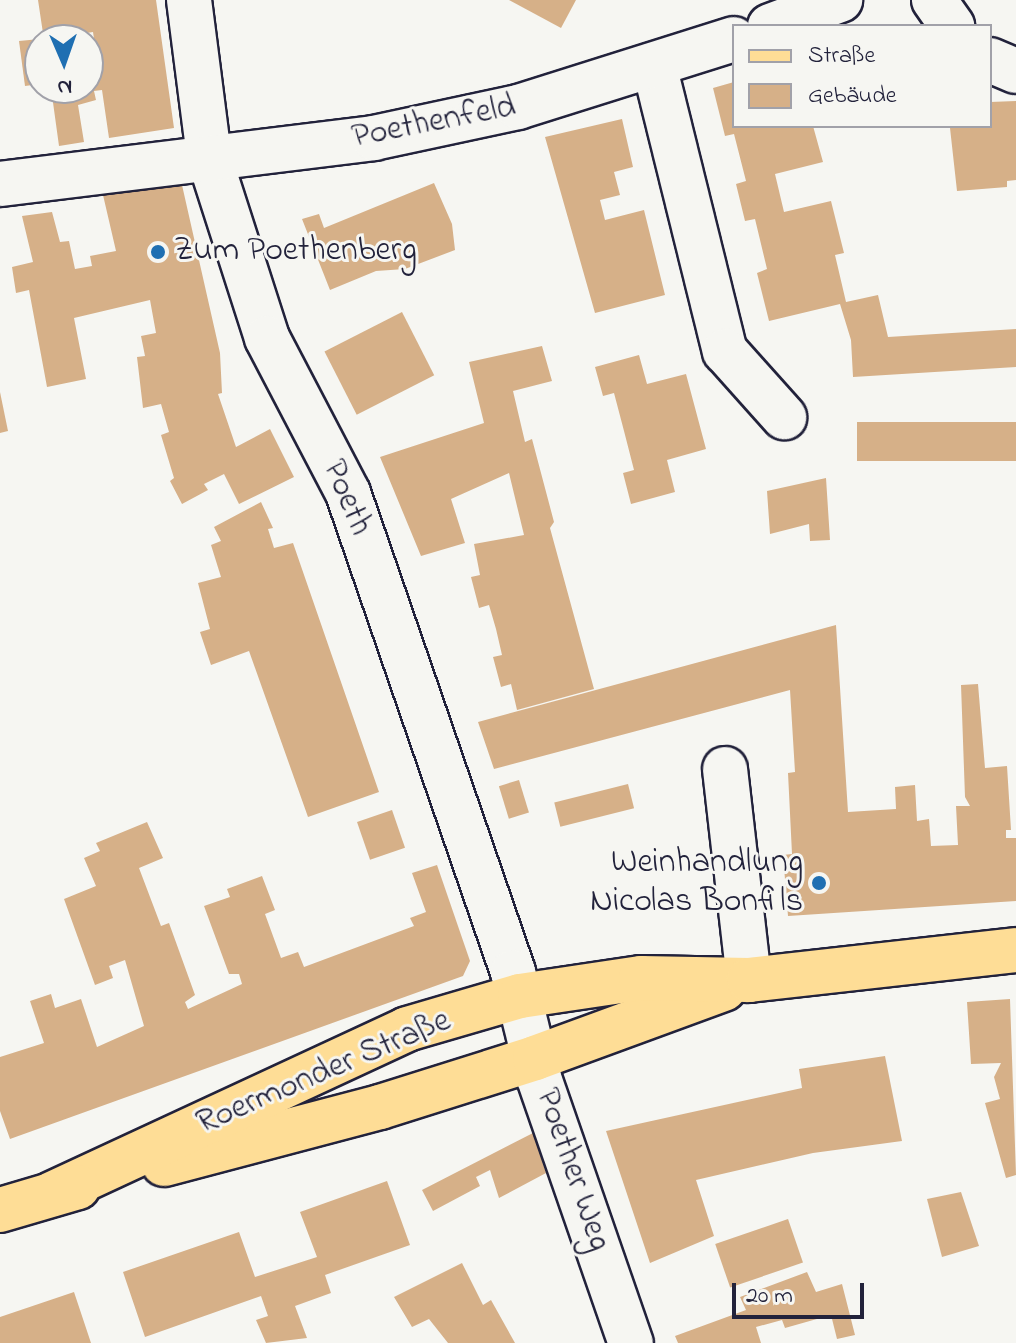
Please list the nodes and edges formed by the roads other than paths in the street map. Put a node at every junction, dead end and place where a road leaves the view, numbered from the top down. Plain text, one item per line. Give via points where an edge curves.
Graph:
1 (189, 0) edge
2 (840, 0) edge
3 (934, 0) edge
4 (775, 24) edge
5 (951, 24) edge
6 (732, 40) edge
7 (992, 61) edge
8 (654, 65) junction
9 (1016, 71) edge
10 (209, 157) junction
11 (0, 184) edge
12 (784, 417) dead end
13 (725, 769) dead end
14 (1016, 950) edge
15 (749, 980) junction
16 (520, 996) junction
17 (535, 1058) junction
18 (52, 1194) junction
19 (0, 1210) edge
20 (631, 1343) edge

1 - 10 street, Poeth
2 - 4 street
3 - 5 street
6 - 8 street, Poethenfeld
7 - 9 street
8 - 10 street, Poethenfeld via 518,107 374,138
8 - 12 street via 725,351
10 - 11 street, Poethenfeld
10 - 16 street, Poeth via 267,338 348,493
13 - 15 street
14 - 15 main road, Roermonder Straße
15 - 16 main road, Roermonder Straße via 641,978
15 - 17 main road, Roermonder Straße
16 - 17 street, Poether Weg
16 - 18 main road, Roermonder Straße via 407,1029
17 - 18 main road, Roermonder Straße via 380,1107
17 - 20 street, Poether Weg
18 - 19 main road, Roermonder Straße

